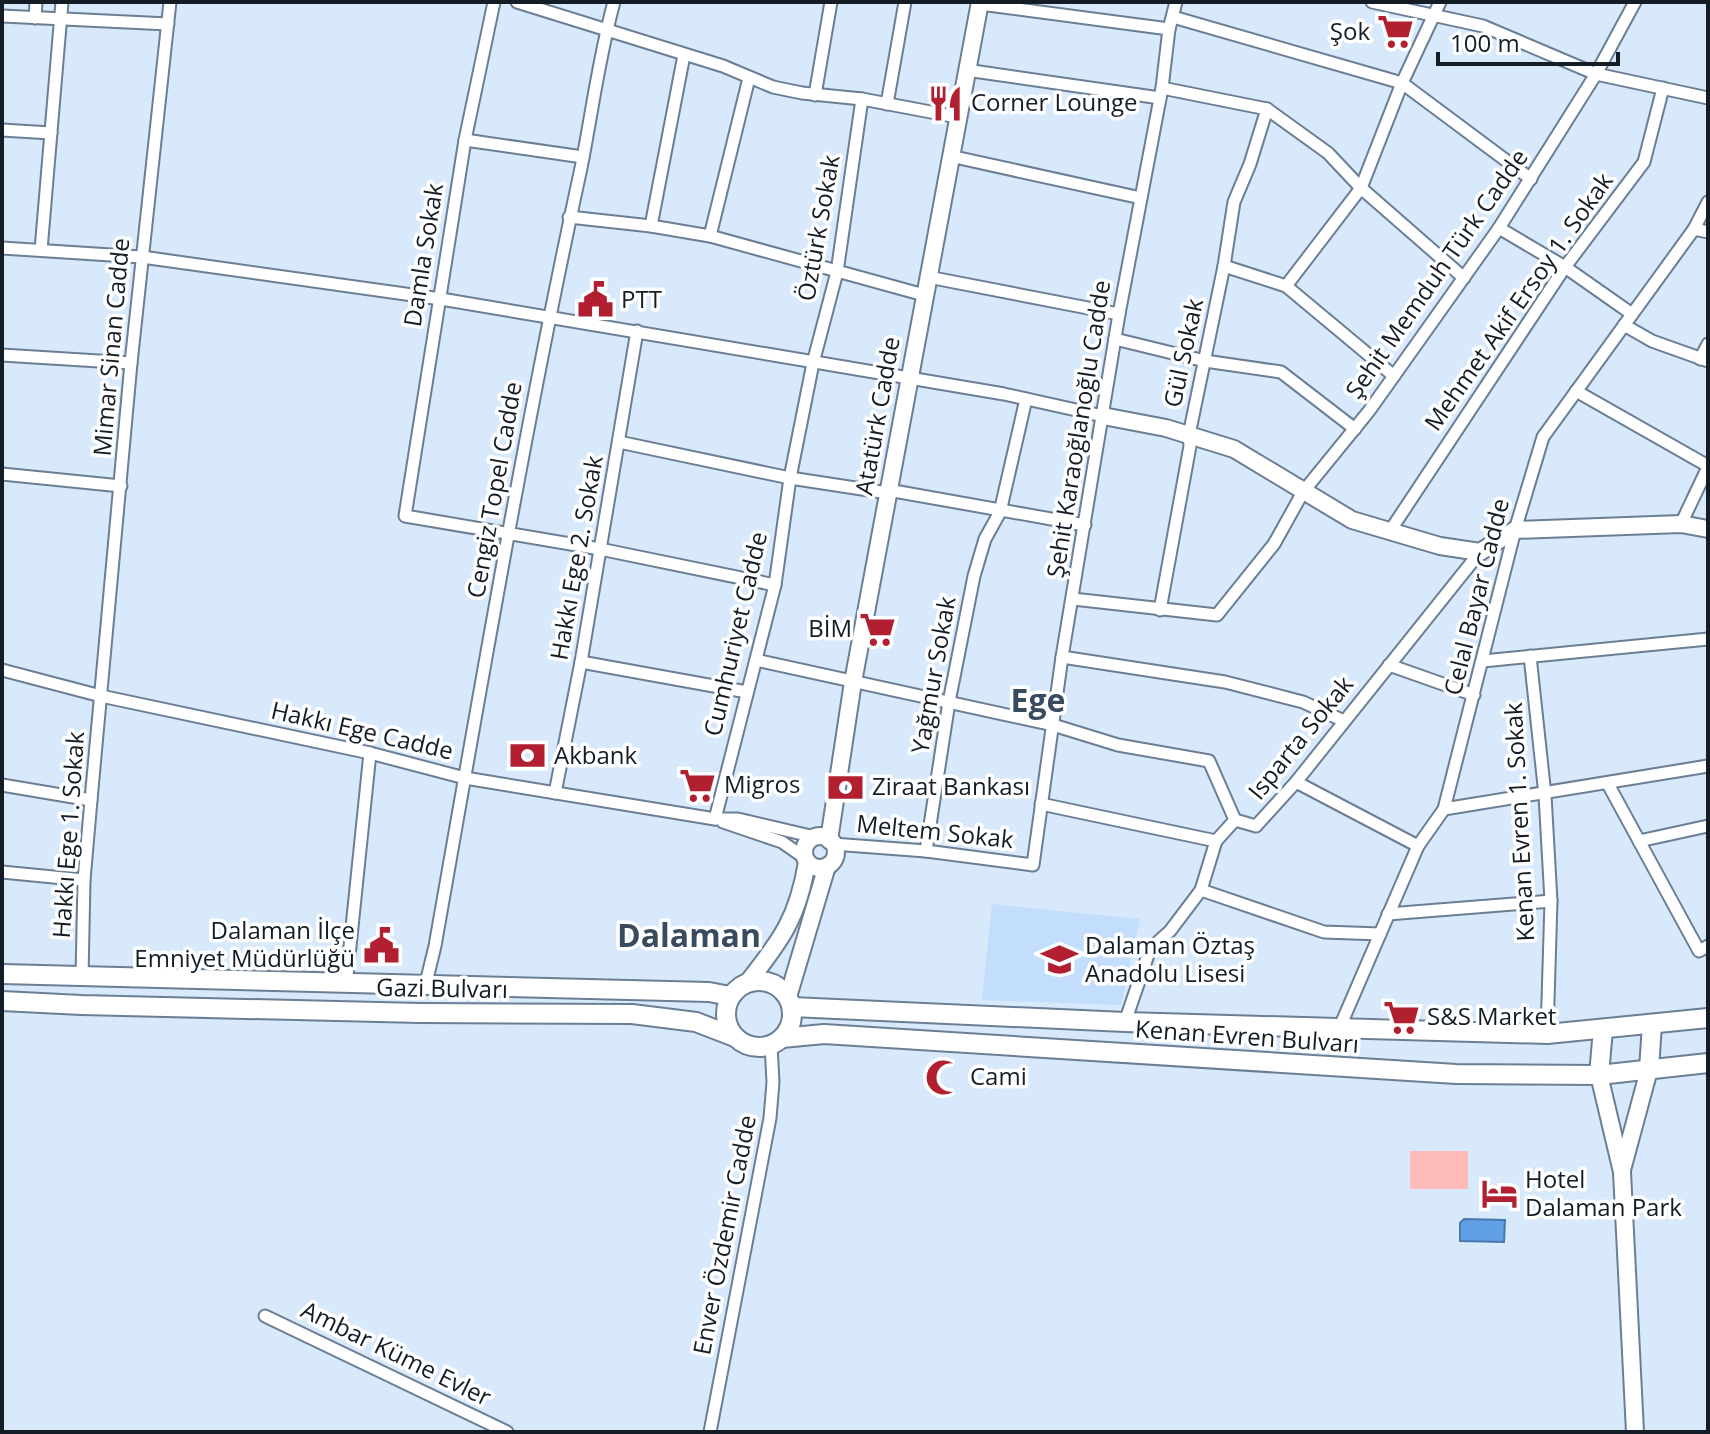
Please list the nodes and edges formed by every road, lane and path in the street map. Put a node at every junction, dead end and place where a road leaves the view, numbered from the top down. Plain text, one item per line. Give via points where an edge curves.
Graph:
1 (36, 2) edge
2 (62, 2) edge
3 (170, 2) edge
4 (494, 2) edge
5 (517, 2) edge
6 (614, 2) edge
7 (831, 2) edge
8 (905, 2) edge
9 (1176, 2) edge
10 (1372, 2) edge
11 (1440, 2) edge
12 (1635, 2) edge
13 (980, 3) edge
14 (2, 16) edge
15 (1433, 16) junction
16 (1173, 17) junction
17 (35, 18) junction
18 (61, 20) junction
19 (168, 24) junction
20 (1169, 29) junction
21 (606, 32) junction
22 (684, 55) junction
23 (966, 70) junction
24 (1596, 74) junction
25 (749, 78) junction
26 (1402, 83) junction
27 (1663, 88) junction
28 (1161, 93) junction
29 (815, 95) junction
30 (1708, 98) edge
31 (862, 99) junction
32 (887, 104) junction
33 (1267, 109) junction
34 (957, 117) junction
35 (2, 130) edge
36 (51, 133) junction
37 (465, 140) junction
38 (950, 156) junction
39 (583, 157) junction
40 (1531, 179) junction
41 (1361, 188) junction
42 (1141, 198) junction
43 (1708, 202) edge
44 (569, 217) junction
45 (651, 226) junction
46 (1499, 228) junction
47 (1694, 229) junction
48 (1708, 232) edge
49 (710, 236) junction
50 (2, 248) edge
51 (41, 250) junction
52 (142, 257) junction
53 (1224, 266) junction
54 (1565, 267) junction
55 (837, 272) junction
56 (928, 277) junction
57 (1464, 278) junction
58 (1286, 286) junction
59 (924, 295) junction
60 (441, 299) junction
61 (1119, 314) junction
62 (1632, 314) junction
63 (549, 316) junction
64 (1624, 325) junction
65 (637, 331) junction
66 (1115, 339) junction
67 (1708, 344) edge
68 (2, 355) edge
69 (1704, 360) edge
70 (1205, 361) junction
71 (131, 363) junction
72 (813, 363) junction
73 (1394, 376) junction
74 (909, 380) junction
75 (1576, 391) junction
76 (1026, 399) junction
77 (1103, 416) junction
78 (1355, 429) junction
79 (1189, 435) junction
80 (619, 442) junction
81 (1708, 466) edge
82 (2, 475) edge
83 (790, 478) junction
84 (121, 486) junction
85 (888, 492) junction
86 (1303, 492) junction
87 (1000, 512) junction
88 (1681, 524) junction
89 (1085, 525) junction
90 (1708, 529) edge
91 (1515, 530) junction
92 (1390, 531) junction
93 (510, 534) junction
94 (600, 549) junction
95 (1480, 552) junction
96 (775, 585) junction
97 (1073, 599) junction
98 (1160, 610) junction
99 (1708, 639) edge
100 (1530, 656) junction
101 (1062, 657) junction
102 (756, 660) junction
103 (1483, 661) junction
104 (581, 662) junction
105 (1389, 665) junction
106 (2, 670) edge
107 (853, 682) junction
108 (747, 692) junction
109 (1474, 695) junction
110 (101, 696) junction
111 (949, 702) junction
112 (1344, 721) junction
113 (1053, 725) junction
114 (370, 753) junction
115 (1708, 766) edge
116 (465, 778) junction
117 (1296, 782) junction
118 (1608, 784) junction
119 (2, 785) edge
120 (555, 793) junction
121 (1545, 795) junction
122 (91, 800) junction
123 (1041, 804) junction
124 (1444, 809) junction
125 (715, 819) junction
126 (1235, 820) junction
127 (1708, 826) edge
128 (826, 840) junction
129 (1216, 841) junction
130 (1639, 841) junction
131 (1418, 846) junction
132 (926, 851) junction
133 (806, 860) junction
134 (1033, 865) joint
135 (827, 866) junction
136 (2, 872) edge
137 (84, 880) junction
138 (1201, 890) junction
139 (1551, 901) junction
140 (1388, 914) junction
141 (1380, 934) junction
142 (1703, 948) edge
143 (2, 974) edge
144 (82, 977) junction
145 (748, 982) junction
146 (346, 985) junction
147 (425, 987) junction
148 (730, 996) junction
149 (2, 1001) edge
150 (790, 1002) junction
151 (1708, 1018) edge
152 (1125, 1022) junction
153 (1652, 1024) junction
154 (1339, 1029) junction
155 (1603, 1029) junction
156 (1547, 1034) junction
157 (735, 1037) junction
158 (776, 1042) junction
159 (1708, 1063) edge
160 (1649, 1070) junction
161 (1599, 1075) junction
162 (1622, 1172) junction
163 (265, 1316) dead end
164 (507, 1432) edge
165 (710, 1432) edge
166 (1635, 1432) edge

1 - 17 street
2 - 18 street
3 - 19 street, Mimar Sinan Cadde
4 - 37 street, Damla Sokak
5 - 21 street
6 - 21 street, Cengiz Topel Cadde
7 - 29 street
8 - 32 street
9 - 16 street, Şehit Karaoğlanoğlu Cadde
10 - 15 street
11 - 15 street
12 - 24 street, Şehit Memduh Türk Cadde
13 - 20 street
13 - 23 main road, Atatürk Cadde
14 - 17 street
15 - 24 street via 1483,26
15 - 26 street
16 - 20 street, Şehit Karaoğlanoğlu Cadde
16 - 26 street
17 - 18 street
18 - 19 street
18 - 36 street
19 - 52 street, Mimar Sinan Cadde
20 - 28 street, Şehit Karaoğlanoğlu Cadde
21 - 22 street
21 - 39 street, Cengiz Topel Cadde
22 - 25 street
22 - 45 street
23 - 28 street
23 - 34 main road, Atatürk Cadde
24 - 27 street
24 - 40 street, Şehit Memduh Türk Cadde
25 - 29 street
25 - 49 street
26 - 40 street
26 - 41 street
27 - 30 street
27 - 54 street, Mehmet Akif Ersoy 1. Sokak via 1644,162
28 - 33 street
28 - 42 street, Şehit Karaoğlanoğlu Cadde
29 - 31 street
31 - 32 street
31 - 55 street, Öztürk Sokak
32 - 34 street
33 - 41 street via 1328,153
33 - 53 street, Gül Sokak via 1234,202
34 - 38 main road, Atatürk Cadde
35 - 36 street
36 - 51 street
37 - 39 street
37 - 60 street, Damla Sokak
38 - 42 street
38 - 56 main road, Atatürk Cadde
39 - 44 street, Cengiz Topel Cadde
40 - 46 street, Şehit Memduh Türk Cadde
41 - 57 street
41 - 58 street
42 - 61 street, Şehit Karaoğlanoğlu Cadde
43 - 47 street, Celal Bayar Cadde
44 - 45 street
44 - 63 street, Cengiz Topel Cadde
45 - 49 street
46 - 54 street
46 - 57 street, Şehit Memduh Türk Cadde
47 - 48 street
47 - 62 street, Celal Bayar Cadde
49 - 55 street
50 - 51 street
51 - 52 street
52 - 60 street
52 - 71 street, Mimar Sinan Cadde
53 - 58 street
53 - 70 street, Gül Sokak
54 - 62 street
54 - 92 street, Mehmet Akif Ersoy 1. Sokak
55 - 59 street
55 - 72 street, Öztürk Sokak
56 - 59 main road, Atatürk Cadde
56 - 61 street
57 - 73 street, Şehit Memduh Türk Cadde
58 - 73 street
59 - 74 main road, Atatürk Cadde
60 - 63 street
60 - 93 street, Damla Sokak via 405,516
61 - 66 street, Şehit Karaoğlanoğlu Cadde
62 - 64 street, Celal Bayar Cadde
63 - 65 street
63 - 93 street, Cengiz Topel Cadde
64 - 69 street
64 - 75 street, Celal Bayar Cadde
65 - 72 street
65 - 80 street, Hakkı Ege 2. Sokak
66 - 70 street
66 - 77 street, Şehit Karaoğlanoğlu Cadde
67 - 69 street
68 - 71 street
70 - 78 street via 1281,372
70 - 79 street, Gül Sokak
71 - 84 street, Mimar Sinan Cadde
72 - 74 street
72 - 83 street, Cumhuriyet Cadde
73 - 78 street, Şehit Memduh Türk Cadde
74 - 76 street
74 - 85 main road, Atatürk Cadde
75 - 81 street
75 - 91 street, Celal Bayar Cadde via 1543,437
76 - 77 street
76 - 87 street, Yağmur Sokak
77 - 79 main road
77 - 89 street, Şehit Karaoğlanoğlu Cadde
78 - 86 street, Şehit Memduh Türk Cadde
79 - 86 main road via 1234,449
79 - 98 street, Gül Sokak
80 - 83 street
80 - 94 street, Hakkı Ege 2. Sokak
81 - 88 street
82 - 84 street
83 - 85 street
83 - 96 street, Cumhuriyet Cadde
84 - 110 street, Mimar Sinan Cadde
85 - 87 street
85 - 107 main road, Atatürk Cadde
86 - 92 main road via 1352,520
86 - 98 street, Şehit Memduh Türk Cadde via 1274,544 1217,615
87 - 89 street
87 - 111 street, Yağmur Sokak via 974,576
88 - 90 main road
88 - 91 main road
89 - 97 street, Şehit Karaoğlanoğlu Cadde
91 - 95 main road
91 - 103 street, Celal Bayar Cadde
92 - 95 main road
93 - 94 street
93 - 116 street, Cengiz Topel Cadde
94 - 96 street
94 - 104 street, Hakkı Ege 2. Sokak
95 - 105 street, Isparta Sokak
96 - 102 street, Cumhuriyet Cadde
97 - 98 street
97 - 101 street, Şehit Karaoğlanoğlu Cadde
99 - 100 street
100 - 103 street
100 - 121 street, Kenan Evren 1. Sokak
101 - 112 street via 1225,682 1303,702
101 - 113 street, Şehit Karaoğlanoğlu Cadde
102 - 107 street
102 - 108 street, Cumhuriyet Cadde
103 - 109 street, Celal Bayar Cadde
104 - 108 street
104 - 120 street, Hakkı Ege 2. Sokak
105 - 109 street
105 - 112 street, Isparta Sokak
106 - 110 street, Hakkı Ege Cadde
107 - 111 street
107 - 128 main road, Atatürk Cadde
108 - 125 street, Cumhuriyet Cadde
109 - 124 street, Celal Bayar Cadde
110 - 114 street, Hakkı Ege Cadde
110 - 122 street, Hakkı Ege 1. Sokak
111 - 113 street
111 - 132 street, Yağmur Sokak
112 - 117 street, Isparta Sokak
113 - 123 street, Şehit Karaoğlanoğlu Cadde
113 - 126 street via 1118,745 1209,761
114 - 116 street, Hakkı Ege Cadde
114 - 146 street
115 - 118 street
116 - 120 street, Hakkı Ege Cadde
116 - 147 street, Cengiz Topel Cadde
117 - 126 street, Isparta Sokak via 1256,826
117 - 131 street
118 - 121 street
118 - 130 street
119 - 122 street
120 - 125 street, Hakkı Ege Cadde
121 - 124 street
121 - 139 street, Kenan Evren 1. Sokak
122 - 137 street, Hakkı Ege 1. Sokak
123 - 129 street
123 - 134 street, Şehit Karaoğlanoğlu Cadde
124 - 131 street, Celal Bayar Cadde
125 - 128 street, Hakkı Ege Cadde via 738,819
125 - 133 street, Hakkı Ege Cadde via 782,842
126 - 129 street, Isparta Sokak
127 - 130 street
128 - 132 street, Meltem Sokak
128 - 133 main road via 807,843
128 - 135 main road via 835,853
129 - 138 street, Isparta Sokak
130 - 142 street
131 - 140 street, Celal Bayar Cadde
132 - 134 street, Meltem Sokak
133 - 135 main road via 816,868
133 - 145 main road via 799,904 782,939
135 - 150 main road
136 - 137 street
137 - 144 street, Hakkı Ege 1. Sokak
138 - 141 street via 1324,932
138 - 152 street, Isparta Sokak via 1150,949
139 - 140 street
139 - 156 street, Kenan Evren 1. Sokak
140 - 141 street, Celal Bayar Cadde
141 - 154 street, Celal Bayar Cadde
143 - 144 main road, Gazi Bulvarı
144 - 146 main road, Gazi Bulvarı
145 - 148 main road
145 - 150 main road via 770,982
146 - 147 main road, Gazi Bulvarı
147 - 148 main road, Gazi Bulvarı
148 - 157 main road via 725,1017
149 - 157 main road, Gazi Bulvarı via 632,1014 696,1022
150 - 152 main road, Kenan Evren Bulvarı
150 - 158 main road via 792,1018
151 - 153 main road, Kenan Evren Bulvarı
152 - 154 main road, Kenan Evren Bulvarı
153 - 155 main road, Kenan Evren Bulvarı
153 - 160 main road
154 - 156 main road, Kenan Evren Bulvarı
155 - 156 main road, Kenan Evren Bulvarı
155 - 161 main road
157 - 158 main road via 751,1047
158 - 161 main road, Kenan Evren Bulvarı via 824,1034 1456,1074
158 - 165 street, Enver Özdemir Cadde via 770,1118
159 - 160 main road, Kenan Evren Bulvarı
160 - 161 main road, Kenan Evren Bulvarı
160 - 162 main road
161 - 162 main road
162 - 166 main road
163 - 164 street, Ambar Küme Evler

